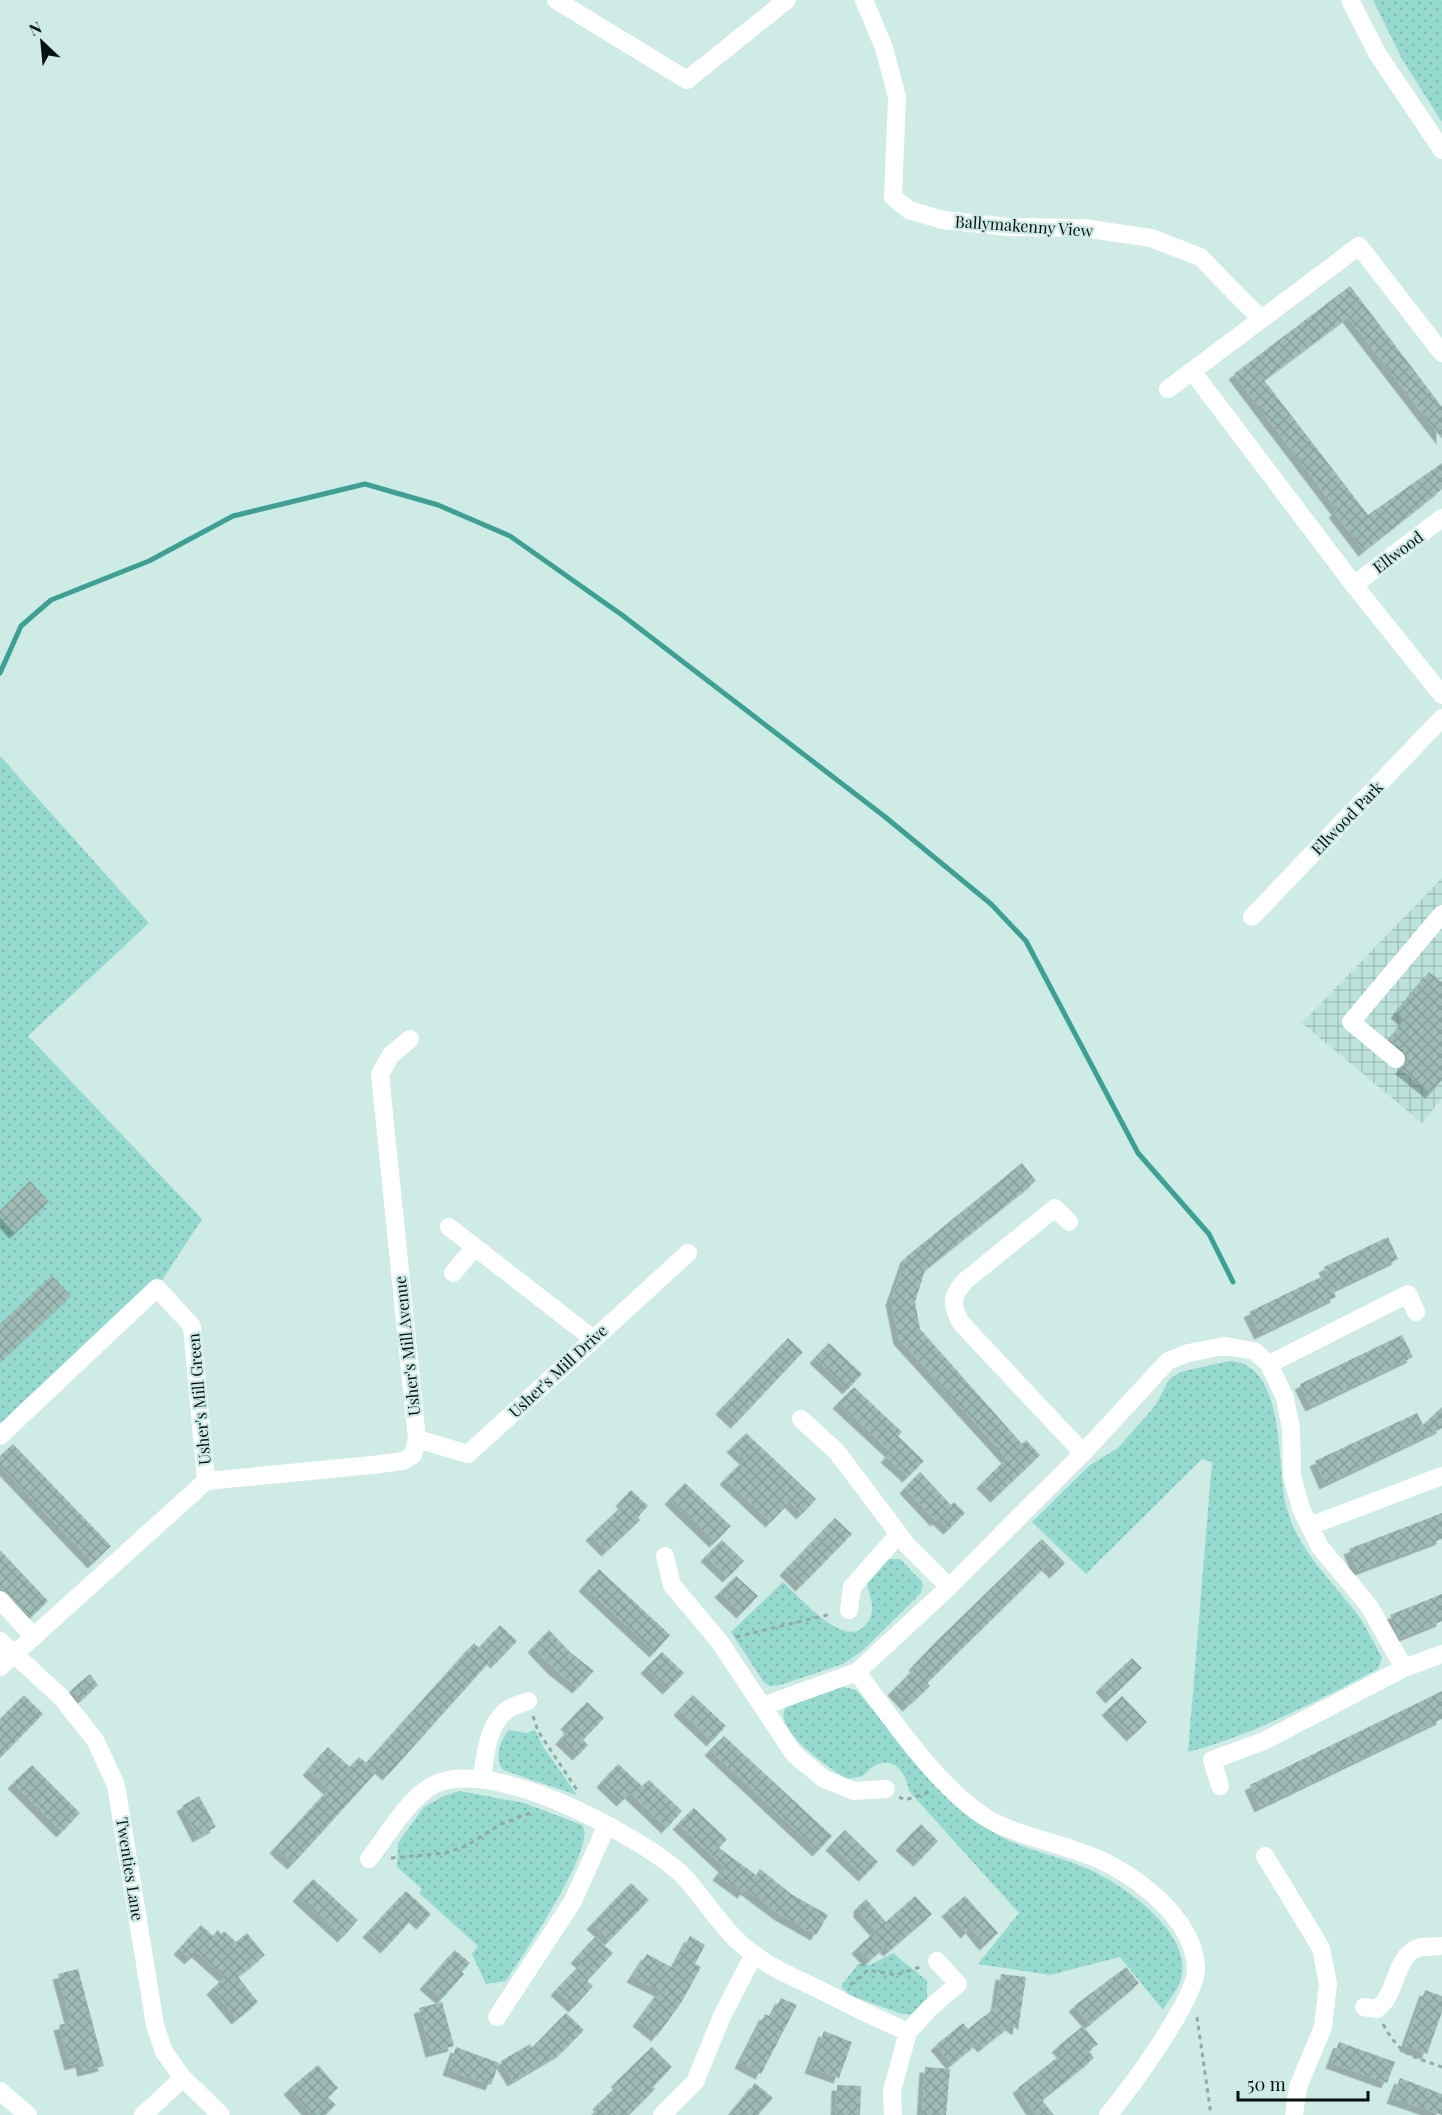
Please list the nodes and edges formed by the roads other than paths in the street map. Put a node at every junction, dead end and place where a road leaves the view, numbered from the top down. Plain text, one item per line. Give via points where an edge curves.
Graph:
1 (556, 0) edge
2 (787, 0) edge
3 (864, 0) edge
4 (1350, 0) edge
5 (1442, 150) edge
6 (1261, 320) junction
7 (1442, 353) edge
8 (1192, 371) junction
9 (1168, 389) dead end
10 (1442, 518) edge
11 (1354, 585) junction
12 (1442, 695) edge
13 (1442, 718) edge
14 (1442, 914) edge
15 (1252, 917) dead end
16 (410, 1039) dead end
17 (1396, 1059) dead end
18 (1069, 1222) dead end
19 (449, 1227) dead end
20 (475, 1247) junction
21 (688, 1253) dead end
22 (453, 1273) dead end
23 (1416, 1312) dead end
24 (592, 1338) junction
25 (1269, 1364) junction
26 (801, 1419) dead end
27 (0, 1436) edge
28 (417, 1439) junction
29 (1083, 1453) junction
30 (1442, 1476) edge
31 (206, 1481) junction
32 (1310, 1526) junction
33 (899, 1534) junction
34 (664, 1556) dead end
35 (949, 1587) junction
36 (0, 1600) edge
37 (849, 1610) road end
38 (34, 1637) junction
39 (0, 1641) edge
40 (1442, 1653) edge
41 (14, 1654) junction
42 (0, 1667) edge
43 (1404, 1668) junction
44 (857, 1672) junction
45 (528, 1701) road end
46 (763, 1706) junction
47 (482, 1779) junction
48 (1220, 1786) dead end
49 (886, 1789) road end
50 (607, 1825) junction
51 (1265, 1856) dead end
52 (369, 1859) road end
53 (1442, 1946) edge
54 (754, 1954) junction
55 (937, 1961) road end
56 (1371, 2008) road end
57 (496, 2017) dead end
58 (909, 2031) junction
59 (183, 2078) junction
60 (0, 2091) edge
61 (22, 2113) edge
62 (143, 2115) edge
63 (221, 2115) edge
64 (662, 2115) edge
65 (893, 2115) edge
66 (1108, 2115) edge
67 (1294, 2115) edge

1 - 2 street via 687,80
3 - 6 street, Ballymakenny View via 884,48 897,97 893,197 909,210 943,220 1008,227 1083,228 1151,238 1200,257
4 - 5 street via 1377,53
6 - 7 street via 1359,246
6 - 8 street
8 - 9 street
8 - 11 street
10 - 11 street, Ellwood
11 - 12 street
13 - 15 street, Ellwood Park
14 - 17 street via 1352,1022
16 - 28 street, Usher's Mill Avenue via 391,1054 380,1074
18 - 29 street via 1055,1208 964,1281 953,1294 952,1307 961,1323
19 - 20 street
20 - 22 street
20 - 24 street
21 - 24 street, Usher's Mill Drive
23 - 25 street via 1407,1294
24 - 28 street, Usher's Mill Drive via 468,1454
25 - 29 street via 1254,1351 1225,1346 1168,1361
25 - 32 street via 1285,1398 1291,1429 1292,1476
26 - 33 street via 837,1452
27 - 31 street, Usher's Mill Green via 157,1288 192,1326
28 - 31 street, Usher's Mill Avenue via 413,1455 403,1461
29 - 35 street
30 - 32 street
31 - 38 street, Usher's Mill Green
32 - 43 street via 1320,1547 1369,1606
33 - 35 street
33 - 37 street via 852,1587
34 - 46 street via 672,1585 719,1641
35 - 44 street
36 - 38 street
38 - 41 street, Usher's Mill Green
39 - 41 street, Twenties Lane
40 - 43 street
41 - 42 street, Usher's Mill Green
41 - 59 street, Twenties Lane via 61,1697 95,1740 117,1785 155,2025 164,2052
43 - 48 street via 1264,1741 1212,1760
44 - 46 street
44 - 66 street via 905,1737 958,1795 989,1819 1108,1864 1142,1886 1176,1917 1191,1944 1196,1970 1184,2005 1133,2086
45 - 47 street via 505,1711 494,1727
46 - 49 street via 794,1754 824,1779 854,1791
47 - 50 street via 530,1791
47 - 52 street via 452,1778 431,1786 410,1804
50 - 54 street via 637,1841 679,1873 713,1916
50 - 57 street via 573,1902
51 - 67 street via 1321,1948 1328,1984 1323,2026 1298,2086
53 - 56 street via 1419,1948 1406,1956 1385,2003
54 - 58 street via 835,1998
54 - 64 street via 722,2016 695,2082
55 - 58 street via 958,1984
58 - 65 street via 892,2091
59 - 62 street
59 - 63 street, Twenties Lane
60 - 61 street

